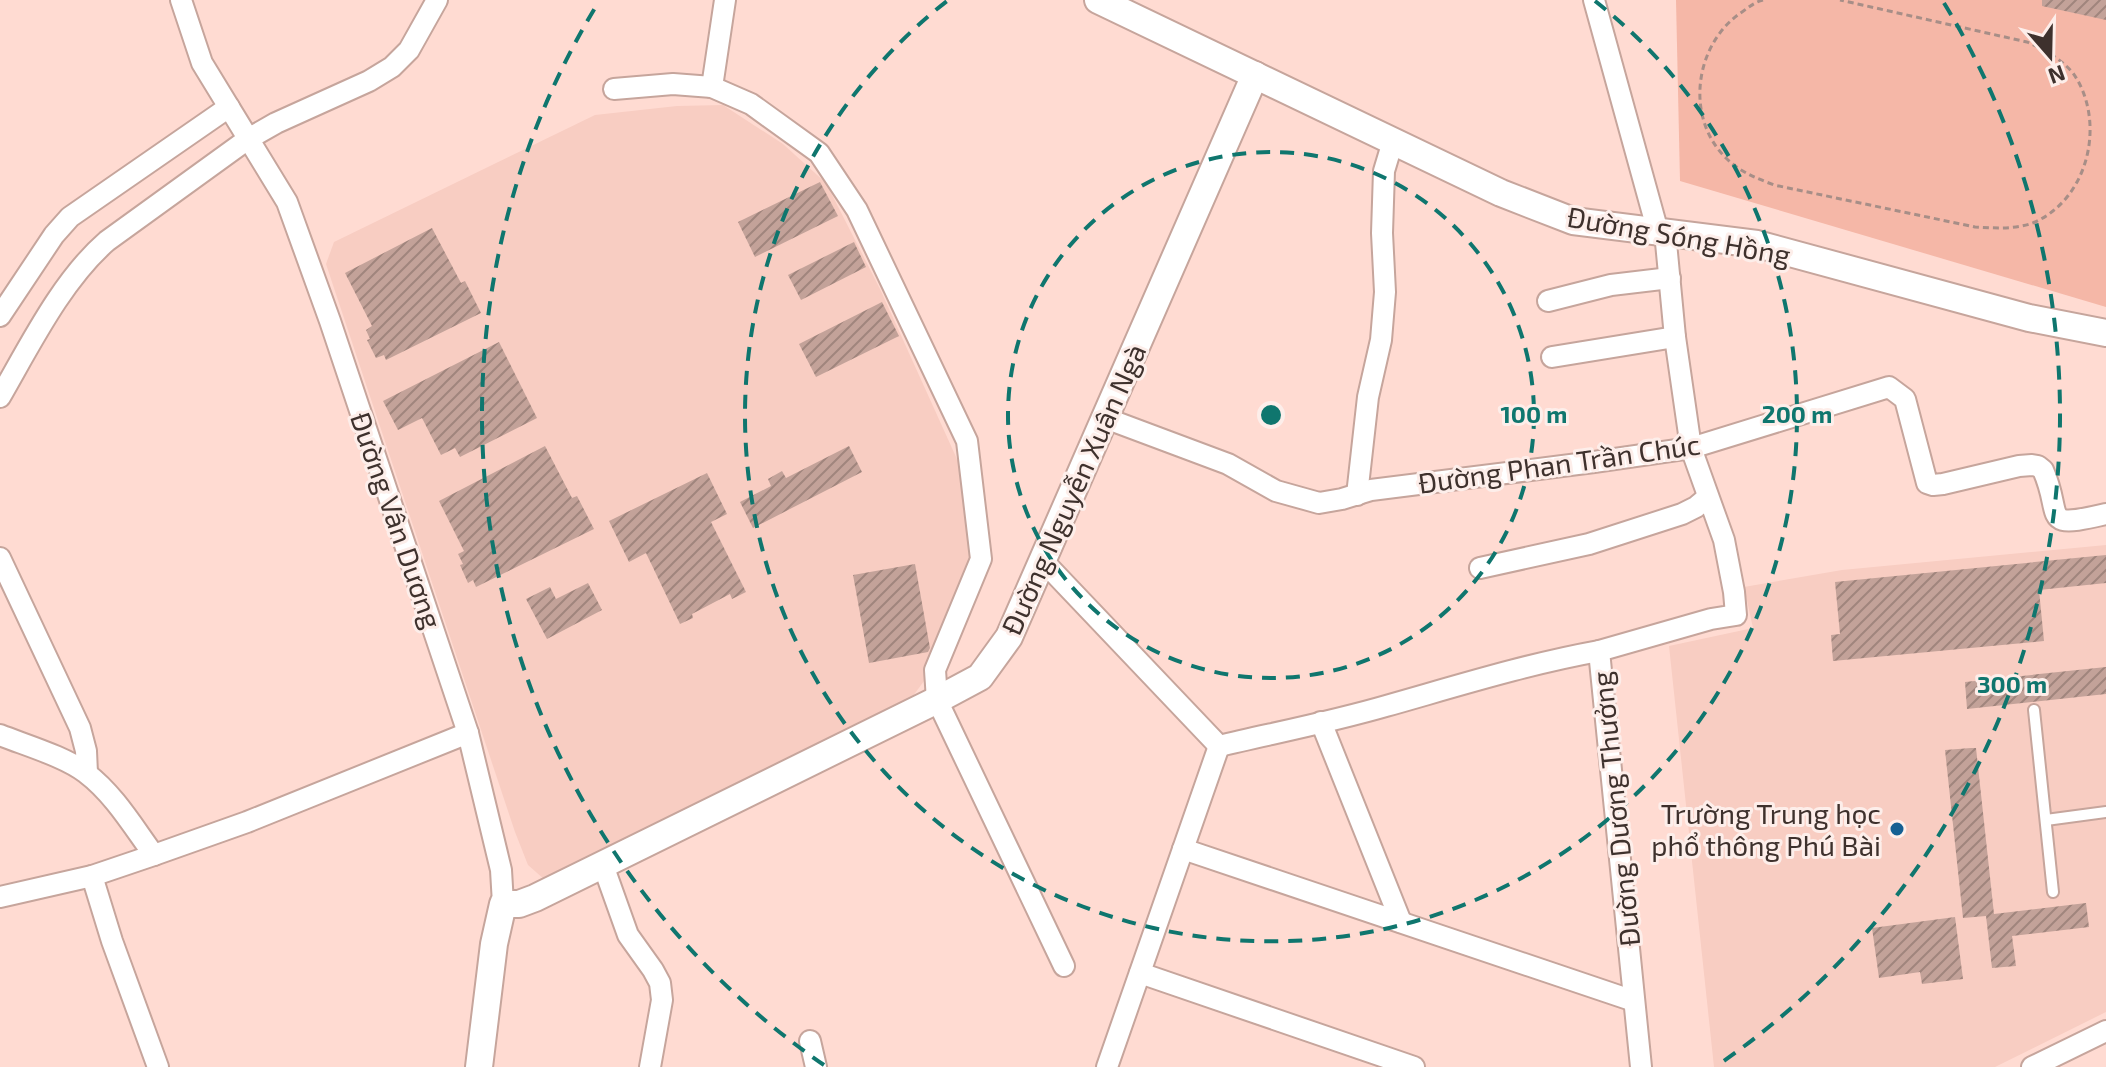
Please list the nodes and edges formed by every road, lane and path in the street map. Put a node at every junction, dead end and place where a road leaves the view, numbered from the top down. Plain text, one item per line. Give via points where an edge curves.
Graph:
1 (181, 0) edge
2 (437, 0) edge
3 (725, 0) edge
4 (1098, 0) edge
5 (1594, 0) edge
6 (1763, 0) edge
7 (1840, 0) edge
8 (1255, 75) junction
9 (712, 87) junction
10 (614, 89) dead end
11 (229, 107) junction
12 (248, 139) junction
13 (1393, 141) junction
14 (1661, 232) junction
15 (1670, 278) junction
16 (1548, 301) dead end
17 (0, 316) edge
18 (2106, 333) edge
19 (1675, 337) junction
20 (1552, 357) dead end
21 (0, 397) edge
22 (1105, 418) junction
23 (1691, 448) junction
24 (1357, 495) junction
25 (1708, 497) junction
26 (2106, 514) edge
27 (0, 558) edge
28 (1043, 561) junction
29 (1480, 568) dead end
30 (1599, 651) junction
31 (937, 700) junction
32 (2034, 710) dead end
33 (1321, 722) junction
34 (468, 733) junction
35 (0, 735) edge
36 (1219, 746) junction
37 (87, 773) junction
38 (2106, 812) edge
39 (2046, 820) junction
40 (1183, 849) junction
41 (154, 855) junction
42 (603, 865) junction
43 (92, 876) junction
44 (2053, 892) dead end
45 (0, 897) edge
46 (503, 904) junction
47 (1401, 922) junction
48 (1064, 966) dead end
49 (1140, 973) junction
50 (1634, 1001) junction
51 (2106, 1031) edge
52 (810, 1041) dead end
53 (158, 1067) edge
54 (479, 1067) edge
55 (650, 1067) edge
56 (816, 1067) edge
57 (1107, 1067) edge
58 (1414, 1067) edge
59 (1641, 1067) edge
60 (2032, 1067) edge

1 - 11 street, Đường Vân Dương via 202,63
2 - 12 street via 409,50 392,67
3 - 9 street
4 - 8 street, Đường Sóng Hồng
5 - 14 street, Đường Dương Thưởng
6 - 7 path via 1729,20 1710,46 1700,76 1700,105 1709,132 1747,175 1774,185 2005,229 2034,223 2060,207 2080,185 2091,157 2094,128 2089,100 2075,75 2054,55 2027,42
8 - 13 street, Đường Sóng Hồng
8 - 22 street, Đường Nguyễn Xuân Ngà
9 - 10 street
9 - 31 street via 751,104 819,153 857,210 967,441 981,559 935,670
11 - 12 street, Đường Vân Dương
11 - 17 street via 70,217
12 - 21 street via 81,266
12 - 34 street, Đường Vân Dương via 287,202
13 - 14 street, Đường Sóng Hồng via 1573,221
13 - 24 street via 1384,171 1381,340 1368,397
14 - 15 street, Đường Dương Thưởng
14 - 18 street, Đường Sóng Hồng via 1757,244 2029,318
15 - 16 street via 1611,285
15 - 19 street, Đường Dương Thưởng
19 - 20 street
19 - 23 street, Đường Dương Thưởng
22 - 24 street, Đường Phan Trần Chúc via 1228,464 1276,491 1319,503
22 - 28 street, Đường Nguyễn Xuân Ngà
23 - 24 street, Đường Phan Trần Chúc
23 - 25 street, Đường Dương Thưởng
23 - 26 street, Đường Phan Trần Chúc via 1889,387 1905,399 1927,483 2038,466 2059,519
25 - 29 street via 1682,514 1589,544
25 - 30 street, Đường Dương Thưởng via 1724,540 1736,615
27 - 37 street via 80,728
28 - 31 street, Đường Nguyễn Xuân Ngà via 1009,637 980,677
28 - 36 street
30 - 33 street
30 - 50 street, Đường Dương Thưởng
31 - 42 street, Đường Nguyễn Xuân Ngà
31 - 48 street
32 - 39 lane
33 - 36 street
33 - 47 street
34 - 41 street
34 - 46 street, Đường Vân Dương via 501,870
35 - 37 street
36 - 40 street
37 - 41 street
38 - 39 lane
39 - 44 lane
40 - 47 street
40 - 49 street
41 - 43 street
42 - 46 street, Đường Nguyễn Xuân Ngà via 535,898
42 - 55 street via 628,935 660,983
43 - 45 street
43 - 53 street
46 - 54 street, Đường Vân Dương
47 - 50 street
49 - 57 street
49 - 58 street
50 - 59 street, Đường Dương Thưởng
51 - 60 street
52 - 56 street

